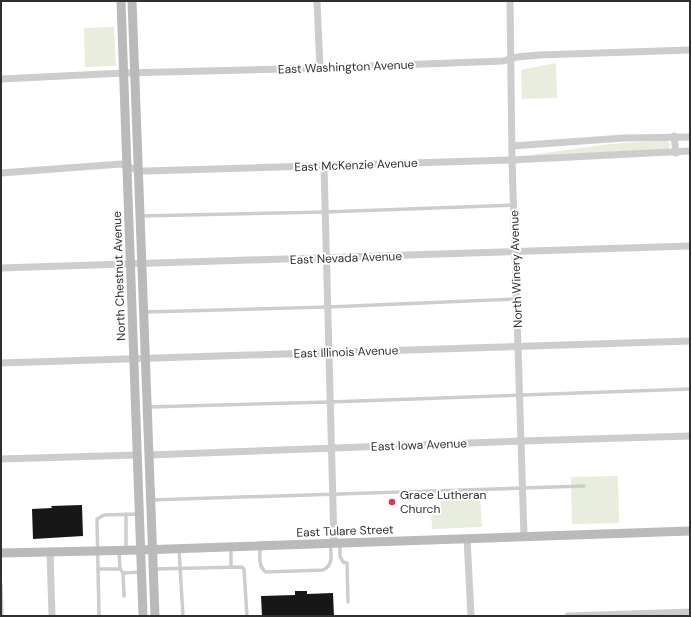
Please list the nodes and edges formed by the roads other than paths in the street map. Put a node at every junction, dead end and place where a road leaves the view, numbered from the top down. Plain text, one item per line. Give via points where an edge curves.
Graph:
1 (121, 1) edge
2 (132, 1) edge
3 (317, 1) edge
4 (510, 1) edge
5 (690, 50) edge
6 (510, 59) junction
7 (320, 68) junction
8 (124, 73) junction
9 (135, 73) junction
10 (1, 79) edge
11 (674, 136) junction
12 (690, 136) edge
13 (512, 146) junction
14 (690, 151) edge
15 (676, 153) junction
16 (512, 160) junction
17 (324, 166) junction
18 (128, 167) junction
19 (139, 171) junction
20 (1, 173) edge
21 (514, 205) junction
22 (325, 212) junction
23 (141, 216) junction
24 (690, 246) edge
25 (515, 251) junction
26 (327, 259) junction
27 (142, 263) junction
28 (130, 264) junction
29 (1, 268) edge
30 (516, 299) junction
31 (328, 307) junction
32 (144, 312) junction
33 (690, 341) edge
34 (518, 346) junction
35 (328, 353) junction
36 (146, 358) junction
37 (134, 359) junction
38 (1, 363) edge
39 (690, 389) edge
40 (520, 394) junction
41 (330, 402) junction
42 (147, 407) junction
43 (135, 408) junction
44 (690, 436) edge
45 (521, 441) junction
46 (332, 448) junction
47 (137, 455) junction
48 (148, 456) junction
49 (1, 459) edge
50 (584, 486) dead end
51 (522, 488) junction
52 (332, 495) junction
53 (150, 500) junction
54 (126, 514) junction
55 (139, 514) junction
56 (690, 531) edge
57 (524, 536) junction
58 (467, 538) junction
59 (335, 543) junction
60 (230, 546) junction
61 (260, 546) junction
62 (179, 548) junction
63 (152, 549) junction
64 (98, 550) junction
65 (123, 550) junction
66 (140, 550) junction
67 (50, 552) junction
68 (1, 553) edge
69 (231, 567) junction
70 (181, 568) junction
71 (98, 569) junction
72 (120, 569) junction
73 (153, 569) junction
74 (141, 572) junction
75 (123, 573) junction
76 (1, 584) edge
77 (124, 596) dead end
78 (348, 602) dead end
79 (690, 612) edge
80 (639, 615) edge
81 (2, 616) edge
82 (52, 616) edge
83 (99, 616) edge
84 (143, 616) edge
85 (155, 616) edge
86 (183, 616) edge
87 (247, 616) edge
88 (471, 616) edge
89 (568, 616) edge

1 - 8 main road, North Chestnut Avenue
2 - 9 main road, North Chestnut Avenue
3 - 7 street
4 - 6 street, North Winery Avenue
5 - 6 street, East Washington Avenue via 539,55
6 - 7 street, East Washington Avenue
6 - 13 street, North Winery Avenue
7 - 9 street, East Washington Avenue
8 - 9 street, East Washington Avenue
8 - 10 street, East Washington Avenue
8 - 18 main road, North Chestnut Avenue
9 - 19 main road, North Chestnut Avenue
11 - 12 street
11 - 13 street
11 - 15 street
13 - 16 street, North Winery Avenue
14 - 15 street, East McKenzie Avenue
15 - 16 street, East McKenzie Avenue
16 - 17 street, East McKenzie Avenue
16 - 21 street, North Winery Avenue
17 - 19 street, East McKenzie Avenue
17 - 22 street
18 - 19 street, East McKenzie Avenue
18 - 20 street, East McKenzie Avenue via 121,164
18 - 28 main road, North Chestnut Avenue
19 - 23 main road, North Chestnut Avenue
21 - 22 lane
21 - 25 street, North Winery Avenue
22 - 23 lane
22 - 26 street
23 - 27 main road, North Chestnut Avenue
24 - 25 street, East Nevada Avenue
25 - 26 street, East Nevada Avenue
25 - 30 street, North Winery Avenue
26 - 27 street, East Nevada Avenue
26 - 31 street
27 - 28 street, East Nevada Avenue
27 - 32 main road, North Chestnut Avenue
28 - 29 street, East Nevada Avenue
28 - 37 main road, North Chestnut Avenue
30 - 31 lane
30 - 34 street, North Winery Avenue
31 - 32 lane
31 - 35 street
32 - 36 main road, North Chestnut Avenue
33 - 34 street, East Illinois Avenue
34 - 35 street, East Illinois Avenue
34 - 40 street, North Winery Avenue
35 - 36 street, East Illinois Avenue
35 - 41 street
36 - 37 street, East Illinois Avenue
36 - 42 main road, North Chestnut Avenue
37 - 38 street, East Illinois Avenue
37 - 43 main road, North Chestnut Avenue
39 - 40 lane
40 - 41 lane
40 - 45 street, North Winery Avenue
41 - 42 lane
41 - 46 street
42 - 48 main road, North Chestnut Avenue
43 - 47 main road, North Chestnut Avenue
43 - 48 main road via 141,419 143,451
44 - 45 street, East Iowa Avenue
45 - 46 street, East Iowa Avenue
45 - 51 street, North Winery Avenue
46 - 48 street, East Iowa Avenue
46 - 52 street
47 - 49 street
47 - 55 main road, North Chestnut Avenue
48 - 53 main road, North Chestnut Avenue
50 - 51 lane
51 - 52 lane
51 - 57 street, North Winery Avenue
52 - 53 lane
52 - 59 street
53 - 63 main road, North Chestnut Avenue
54 - 55 lane
54 - 64 lane via 104,515 98,519
54 - 65 lane
55 - 66 main road, North Chestnut Avenue
56 - 57 main road, East Tulare Street
57 - 58 main road, East Tulare Street
58 - 59 main road, East Tulare Street
58 - 88 street
59 - 61 main road, East Tulare Street
59 - 61 lane via 330,565 323,570 262,570
59 - 78 lane via 343,562 346,563
60 - 61 main road, East Tulare Street
60 - 62 main road, East Tulare Street
60 - 69 lane
62 - 63 main road, East Tulare Street
62 - 70 lane
63 - 66 main road, East Tulare Street
63 - 73 main road, North Chestnut Avenue
64 - 65 main road, East Tulare Street
64 - 67 main road, East Tulare Street
64 - 71 lane
65 - 66 main road, East Tulare Street
65 - 72 lane
66 - 74 main road, North Chestnut Avenue
67 - 68 main road, East Tulare Street
67 - 82 street
69 - 70 lane
69 - 87 lane via 244,568
70 - 73 lane
70 - 86 lane
71 - 72 lane
71 - 83 lane
72 - 75 lane
73 - 85 main road, North Chestnut Avenue
74 - 75 lane
74 - 84 main road, North Chestnut Avenue
75 - 77 lane
76 - 81 lane
79 - 80 street
80 - 89 street

